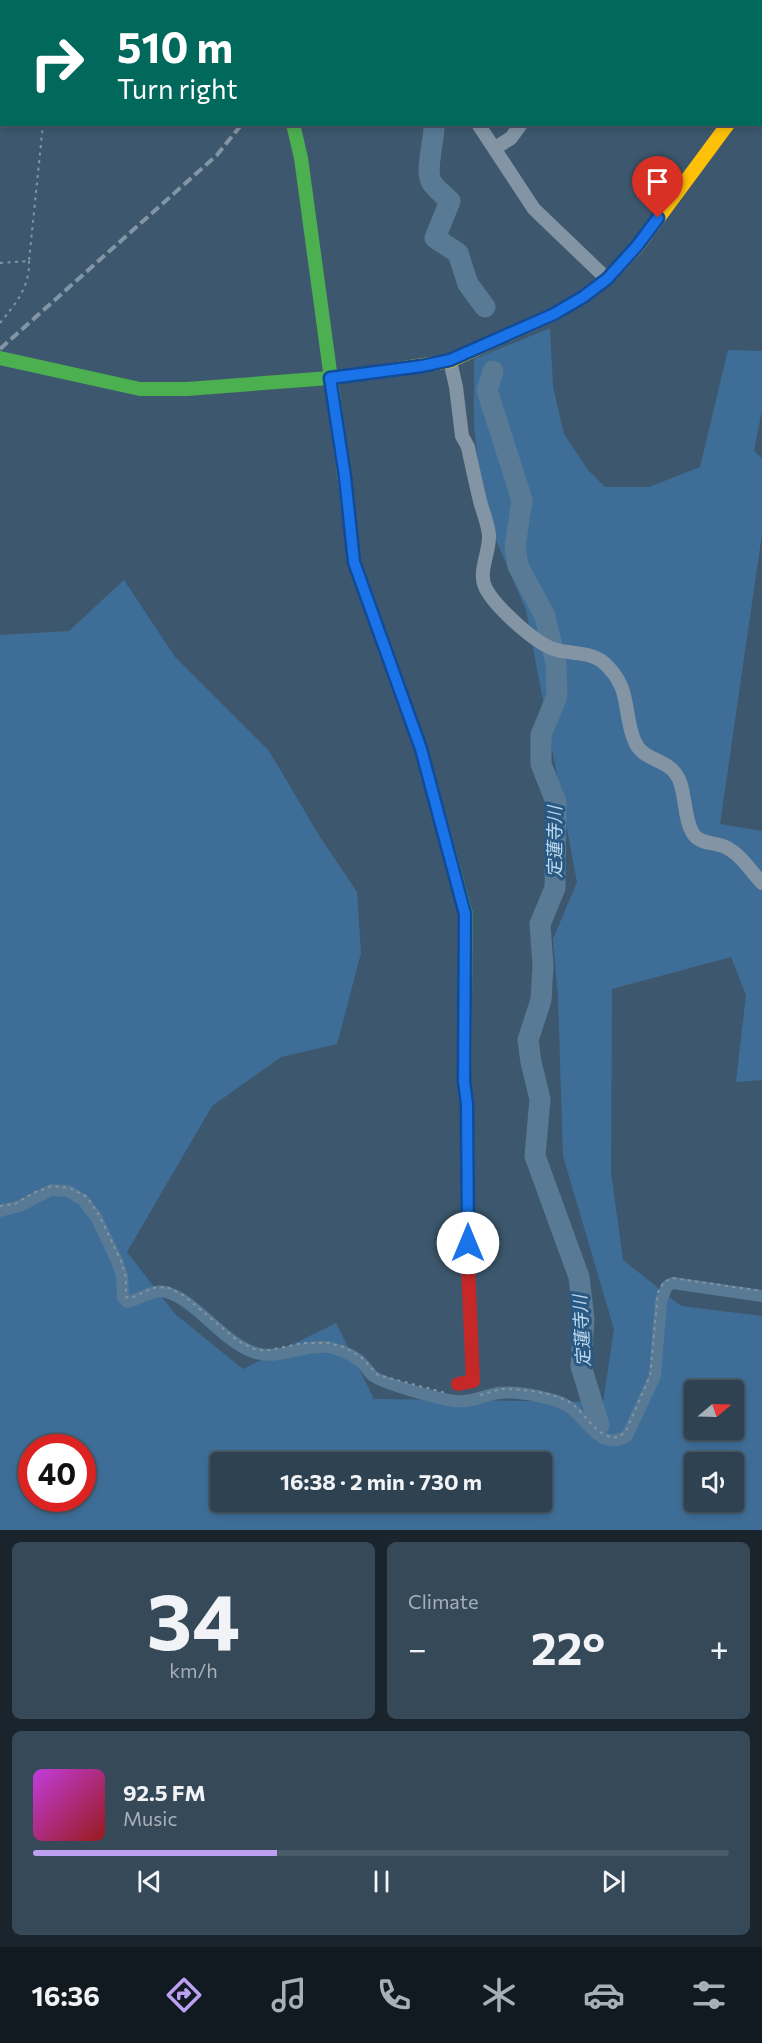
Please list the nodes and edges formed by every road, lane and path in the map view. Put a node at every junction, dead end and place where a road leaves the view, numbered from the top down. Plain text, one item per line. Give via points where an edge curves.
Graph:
1 (44, 126) edge
2 (293, 126) edge
3 (479, 126) edge
4 (519, 126) edge
5 (727, 126) edge
6 (495, 148) junction
7 (29, 261) junction
8 (0, 263) edge
9 (607, 279) junction
10 (0, 323) edge
11 (0, 358) edge
12 (450, 360) junction
13 (330, 378) junction
14 (762, 883) edge
15 (0, 1206) edge
16 (762, 1291) edge
17 (456, 1390) joint
18 (475, 1396) dead end

1 - 7 path
2 - 13 street
3 - 6 street
4 - 6 street via 511,138
5 - 9 street via 637,246
6 - 9 street via 534,209
7 - 8 path
7 - 10 path via 25,288
9 - 12 street via 554,314
11 - 13 street via 140,389
12 - 13 street
12 - 14 street via 462,436 489,535 482,576 490,596 537,642 604,663 623,691 639,749 664,762 675,773 695,836 729,849
13 - 17 street via 354,562 421,749 465,914 464,1081 473,1381
15 - 17 path via 15,1204 52,1186 70,1188 87,1197 99,1215 121,1261 126,1297 166,1287 183,1295 238,1341 254,1349 328,1343 361,1357 378,1375
16 - 18 path via 672,1278 664,1282 658,1292 650,1376 620,1437 602,1434 571,1402 536,1392 501,1389

